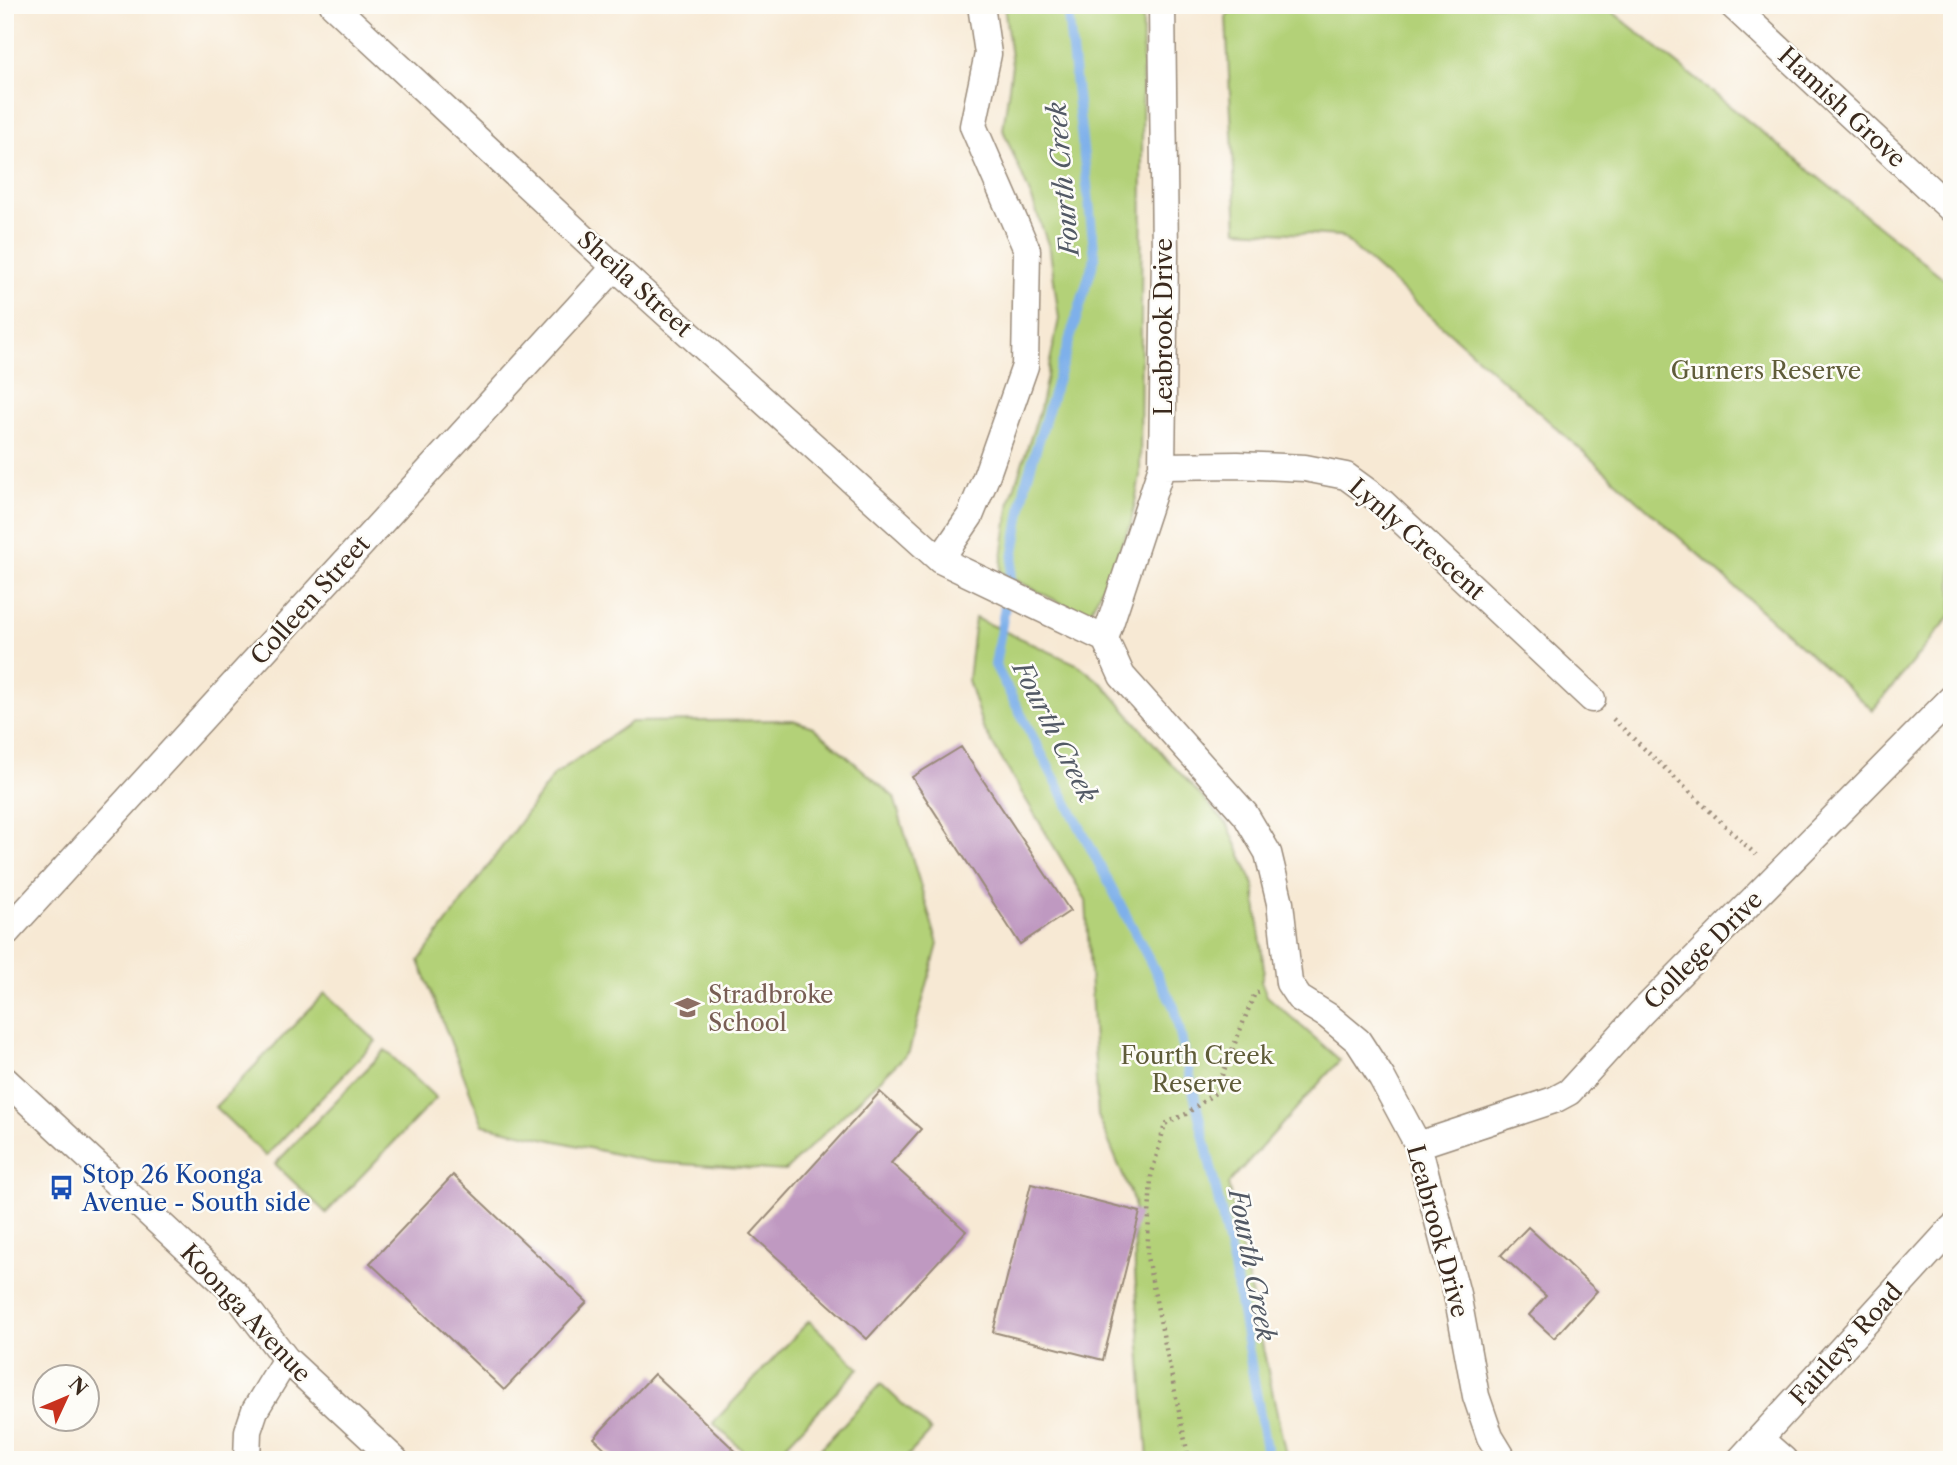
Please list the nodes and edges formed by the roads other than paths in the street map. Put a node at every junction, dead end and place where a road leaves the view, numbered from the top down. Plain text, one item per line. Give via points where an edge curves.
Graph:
1 (333, 5) edge
2 (981, 5) edge
3 (1162, 5) edge
4 (1732, 5) edge
5 (1952, 210) edge
6 (615, 267) junction
7 (1162, 466) junction
8 (940, 560) junction
9 (1105, 639) junction
10 (1952, 698) edge
11 (1592, 699) road end
12 (5, 934) edge
13 (5, 1080) edge
14 (1418, 1145) junction
15 (1952, 1228) edge
16 (286, 1359) junction
17 (1760, 1439) junction
18 (247, 1460) edge
19 (395, 1460) edge
20 (1504, 1460) edge
21 (1740, 1460) edge
22 (1784, 1460) edge

1 - 6 street, Sheila Street
2 - 8 street via 988,54 973,126 1027,250 1025,366 970,516
3 - 7 street, Leabrook Drive
4 - 5 street, Hamish Grove
6 - 8 street, Sheila Street
6 - 12 street, Colleen Street
7 - 9 street, Leabrook Drive
7 - 11 street, Lynly Crescent via 1305,468 1346,476 1383,503
8 - 9 street
9 - 14 street, Leabrook Drive via 1122,676 1245,814 1268,853 1280,903 1289,984 1299,998 1359,1041
10 - 14 street, College Drive via 1569,1092
13 - 16 street, Koonga Avenue via 236,1294
14 - 20 street, Leabrook Drive via 1457,1294 1475,1396
15 - 17 street, Fairleys Road
16 - 18 street via 255,1410 248,1431
16 - 19 street, Koonga Avenue
17 - 21 street, Fairleys Road
17 - 22 street

